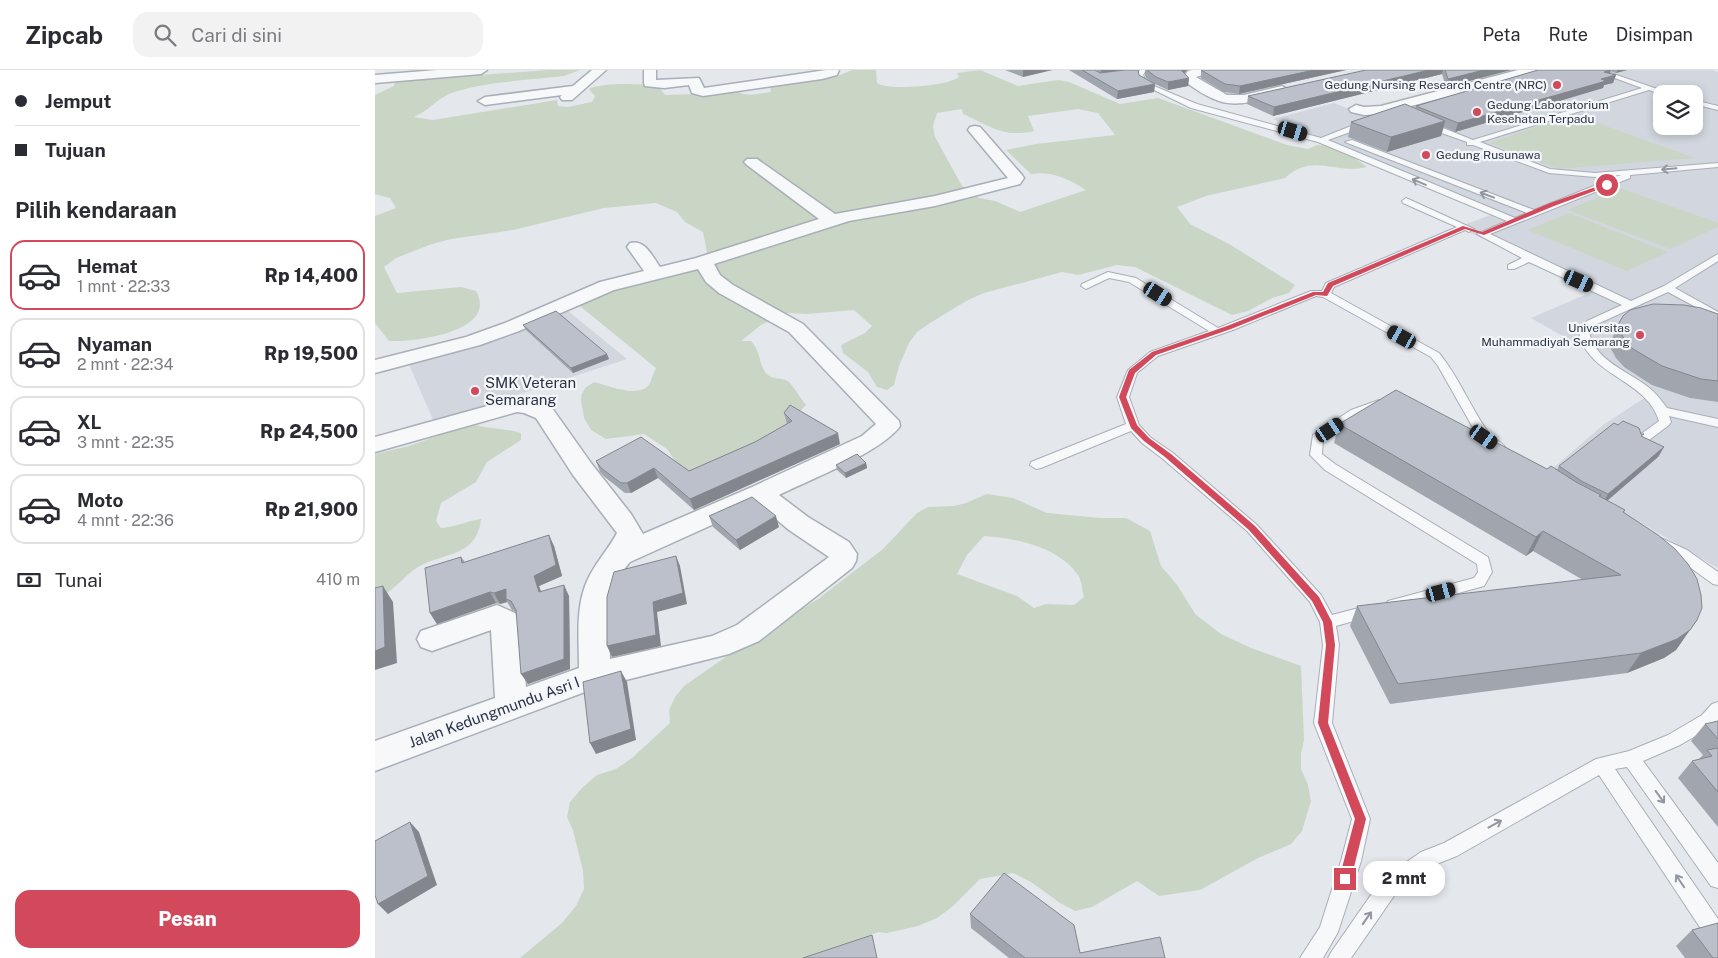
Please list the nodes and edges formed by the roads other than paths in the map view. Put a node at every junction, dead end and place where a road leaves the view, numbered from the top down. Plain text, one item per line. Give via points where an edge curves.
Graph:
1 (481, 70) edge
2 (601, 70) edge
3 (650, 70) edge
4 (833, 70) edge
5 (1142, 70) edge
6 (1206, 70) edge
7 (1596, 70) edge
8 (1537, 71) edge
9 (757, 72) dead end
10 (1133, 72) edge
11 (1470, 72) edge
12 (375, 79) edge
13 (1494, 80) junction
14 (694, 81) junction
15 (1299, 87) edge
16 (1649, 88) junction
17 (1653, 89) edge
18 (485, 102) dead end
19 (1703, 104) edge
20 (1718, 108) edge
21 (1356, 109) dead end
22 (1417, 121) edge
23 (975, 130) dead end
24 (1333, 136) junction
25 (1321, 140) junction
26 (1470, 142) junction
27 (752, 162) dead end
28 (1718, 165) edge
29 (1634, 172) junction
30 (1406, 201) dead end
31 (1532, 212) junction
32 (1513, 220) junction
33 (833, 221) junction
34 (1465, 227) junction
35 (1482, 234) junction
36 (636, 248) dead end
37 (1718, 257) edge
38 (1529, 258) junction
39 (702, 262) junction
40 (1511, 267) dead end
41 (655, 273) junction
42 (1086, 286) dead end
43 (1668, 288) junction
44 (1325, 294) junction
45 (1629, 304) junction
46 (1718, 316) edge
47 (1217, 332) junction
48 (375, 367) edge
49 (1388, 401) edge
50 (1664, 411) junction
51 (1718, 423) edge
52 (1458, 425) edge
53 (1133, 426) junction
54 (1484, 437) junction
55 (1641, 440) edge
56 (375, 445) edge
57 (1508, 453) edge
58 (1036, 465) dead end
59 (761, 493) junction
60 (1648, 536) edge
61 (619, 555) junction
62 (1718, 580) edge
63 (1327, 622) junction
64 (432, 639) dead end
65 (594, 676) junction
66 (512, 706) junction
67 (1718, 709) edge
68 (375, 756) edge
69 (1631, 758) junction
70 (1602, 764) junction
71 (1718, 879) edge
72 (1718, 937) edge
73 (1311, 958) edge
74 (1339, 958) edge

1 - 12 street
2 - 18 street via 572,93
3 - 14 street via 649,81 655,84
4 - 14 street via 822,75 703,92 697,90
5 - 10 lane
5 - 25 lane via 1142,80 1152,87 1194,106
6 - 15 street via 1188,78 1219,97 1233,100
7 - 16 lane
8 - 13 street
8 - 24 lane
9 - 14 street
11 - 13 street
13 - 21 street via 1381,110
16 - 17 lane
16 - 26 lane
19 - 20 lane
22 - 26 lane
23 - 33 street via 1015,178 1014,181
24 - 25 lane
31 -> 24 lane
32 -> 25 lane
26 - 29 lane via 1549,171 1595,175
27 - 33 street
28 -> 29 lane
29 - 31 lane
30 - 34 lane
31 - 32 lane
32 - 35 lane
33 - 39 street
34 - 35 lane
34 - 44 lane via 1330,285
35 - 38 lane
36 - 41 street
37 - 43 lane
38 - 40 lane
38 - 45 lane
39 - 41 street
39 - 59 street via 726,289 796,328 887,421 888,426 870,441
41 - 48 street via 593,291 473,341
42 - 47 lane via 1109,275 1132,280
43 - 45 lane
43 - 46 lane
44 - 47 lane via 1315,293
44 - 54 lane via 1435,355
45 - 50 lane via 1591,323 1585,332 1587,344 1603,361 1654,398
47 - 53 lane via 1154,354 1132,372 1123,397
49 - 63 lane via 1355,413 1317,438 1316,455 1330,467 1483,561 1485,576 1479,582
50 - 51 lane
50 - 55 lane via 1665,422
52 - 54 lane
53 - 58 lane
53 - 63 lane via 1252,528 1316,599
54 - 57 lane
56 - 61 street, Jalan Kedungmundu Asri I via 515,406 529,406 544,413 630,533
59 - 61 street
59 - 65 street via 800,527 839,549 843,554 842,561 748,633 733,640
60 - 62 lane via 1682,554
61 - 65 street, Jalan Kedungmundu Asri I via 600,584 595,614
63 - 73 lane via 1331,645 1323,723 1361,819 1328,932
64 - 66 street via 497,616 502,618 505,621
65 - 66 street, Jalan Kedungmundu Asri I
66 - 68 street, Jalan Kedungmundu Asri I
67 - 69 lane via 1708,720 1674,740
69 - 70 lane
69 -> 71 lane
72 -> 70 lane
74 -> 70 lane via 1389,886 1428,858 1449,850

